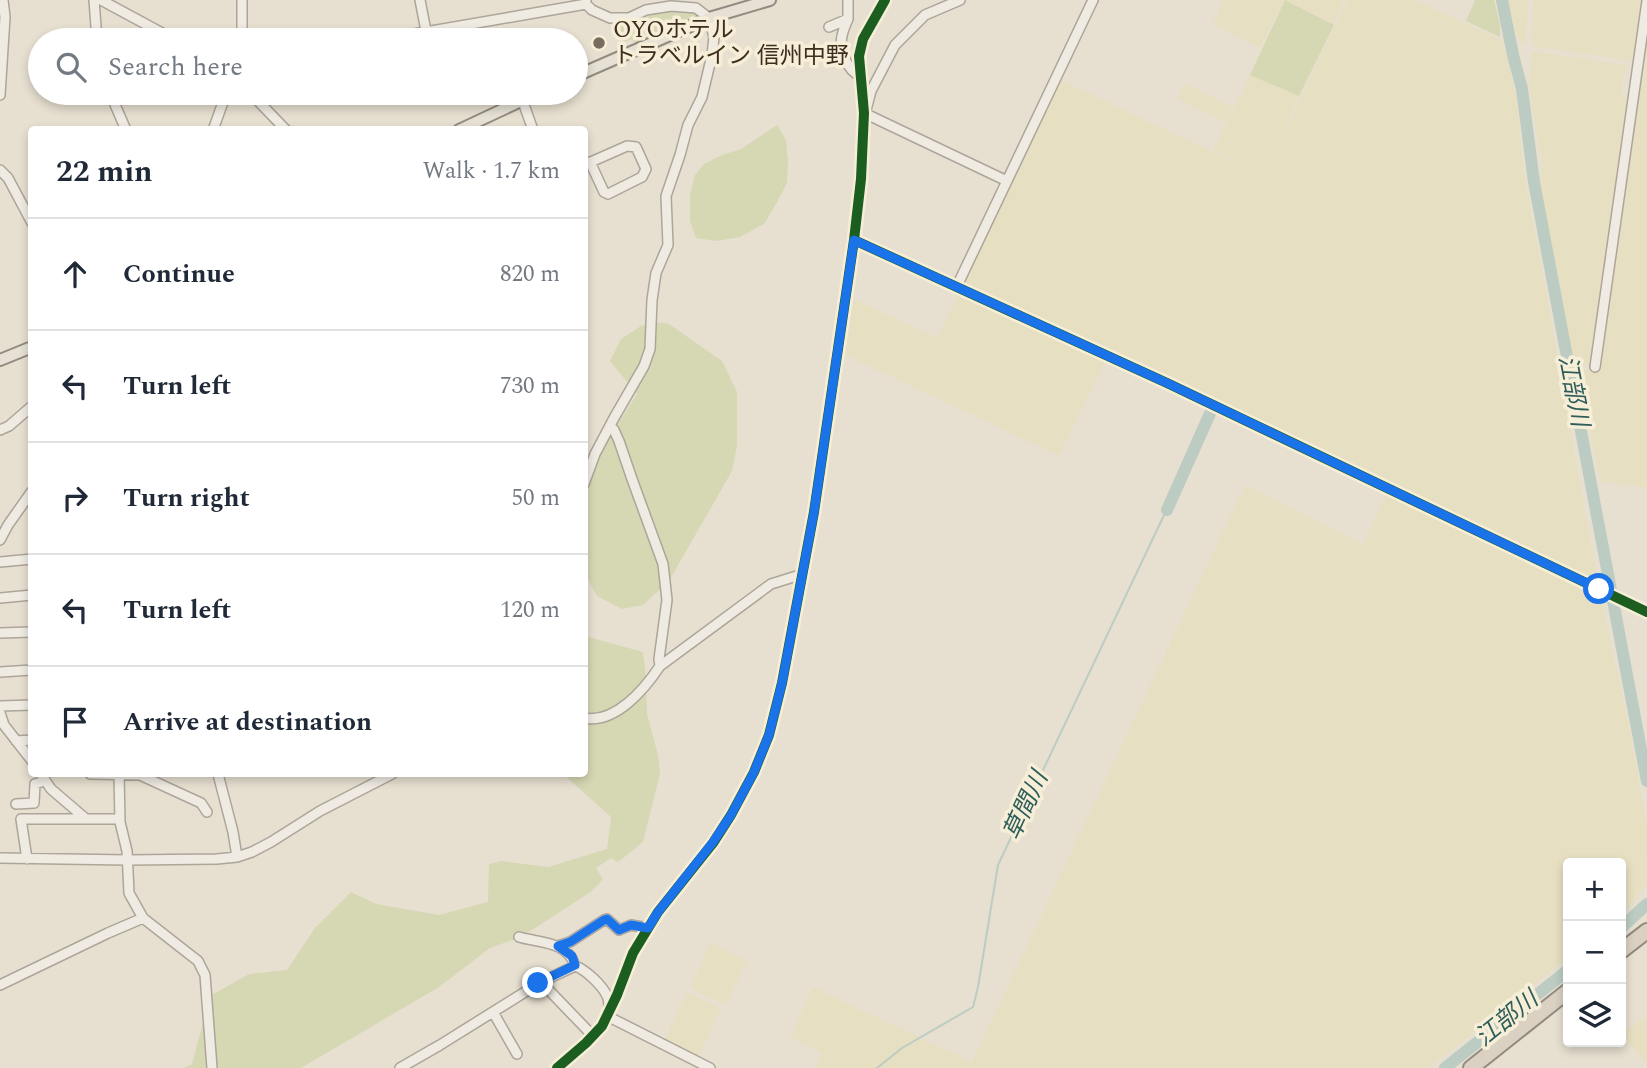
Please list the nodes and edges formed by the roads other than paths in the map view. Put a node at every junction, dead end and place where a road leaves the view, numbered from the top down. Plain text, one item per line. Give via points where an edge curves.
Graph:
1 (2, 0) edge
2 (94, 0) edge
3 (101, 0) edge
4 (242, 0) edge
5 (420, 0) edge
6 (770, 0) edge
7 (848, 0) edge
8 (885, 0) edge
9 (960, 0) edge
10 (1093, 0) edge
11 (1647, 1) edge
12 (586, 2) edge
13 (700, 4) edge
14 (709, 18) junction
15 (848, 19) junction
16 (1645, 25) edge
17 (829, 27) dead end
18 (96, 28) edge
19 (153, 28) edge
20 (242, 28) edge
21 (425, 28) edge
22 (443, 28) edge
23 (588, 71) edge
24 (860, 76) junction
25 (0, 95) edge
26 (115, 105) edge
27 (222, 105) edge
28 (262, 105) edge
29 (511, 105) edge
30 (525, 105) edge
31 (864, 113) junction
32 (124, 126) edge
33 (214, 126) edge
34 (282, 126) edge
35 (467, 126) edge
36 (532, 126) edge
37 (588, 164) edge
38 (588, 166) edge
39 (0, 170) edge
40 (1007, 181) junction
41 (28, 216) edge
42 (854, 240) junction
43 (957, 286) junction
44 (28, 349) edge
45 (0, 360) edge
46 (1595, 367) dead end
47 (28, 409) edge
48 (610, 426) junction
49 (0, 430) edge
50 (588, 474) edge
51 (28, 496) edge
52 (0, 540) edge
53 (28, 558) edge
54 (0, 562) edge
55 (803, 574) junction
56 (28, 595) edge
57 (0, 598) edge
58 (1647, 612) edge
59 (28, 632) edge
60 (0, 634) edge
61 (660, 666) junction
62 (28, 670) edge
63 (0, 672) edge
64 (28, 705) edge
65 (0, 706) edge
66 (0, 713) edge
67 (588, 719) edge
68 (28, 740) edge
69 (16, 741) junction
70 (28, 756) edge
71 (43, 777) edge
72 (119, 777) edge
73 (144, 777) edge
74 (219, 777) edge
75 (386, 777) edge
76 (16, 804) dead end
77 (207, 812) dead end
78 (86, 819) junction
79 (120, 819) junction
80 (237, 857) junction
81 (0, 858) edge
82 (27, 859) junction
83 (128, 860) junction
84 (143, 918) junction
85 (648, 928) junction
86 (1647, 931) edge
87 (519, 937) dead end
88 (558, 946) junction
89 (1626, 947) edge
90 (575, 965) junction
91 (541, 982) junction
92 (0, 985) edge
93 (1563, 995) edge
94 (493, 1012) junction
95 (608, 1013) junction
96 (593, 1036) junction
97 (517, 1054) dead end
98 (212, 1068) edge
99 (400, 1068) edge
100 (557, 1068) edge
101 (710, 1068) edge
102 (1471, 1068) edge

1 - 25 street
2 - 18 street
3 - 19 street
4 - 20 street
5 - 21 street
6 - 14 main road
7 - 15 street
8 - 24 street via 863,39
9 - 31 street via 925,15 895,45
10 - 40 street
11 - 16 street
12 - 13 street via 610,18
12 - 22 street
13 - 14 street
14 - 23 main road
14 - 48 street via 714,37 702,97 688,125 666,196 668,245 656,273 650,349
15 - 17 street
15 - 24 street via 841,49
16 - 46 street
24 - 31 street
26 - 32 street
27 - 33 street
28 - 34 street
29 - 35 main road
30 - 36 street
31 - 40 street
31 - 42 street
37 - 38 street via 627,146 636,147 646,169 642,177 608,194
39 - 41 street
40 - 43 street
42 - 43 street
42 - 55 street
43 - 58 street
44 - 45 main road
47 - 49 street
48 - 50 street
48 - 61 street via 663,564 667,600
51 - 52 street
53 - 54 street
55 - 61 street via 771,584
55 - 85 street via 776,710 754,772 713,842
56 - 57 street
59 - 60 street
61 - 67 street via 650,681 609,717
62 - 63 street
64 - 65 street
66 - 69 street
68 - 69 street
69 - 70 street
71 - 76 street via 35,784 34,803
71 - 78 street
72 - 79 street
73 - 77 street via 201,803
74 - 80 street
75 - 80 street
78 - 79 street
78 - 82 street via 21,819
79 - 83 street
80 - 83 street
81 - 82 street
82 - 83 street
83 - 84 street via 129,893
84 - 92 street
84 - 98 street via 198,961 205,975
85 - 88 street via 631,925 619,930 607,919
85 - 95 street
86 - 89 highway
87 - 88 street
88 - 90 street via 572,956
90 - 91 street
90 - 95 street via 606,993
91 - 94 street
91 - 96 street
93 - 102 highway
94 - 97 street
94 - 99 street
95 - 96 street
95 - 101 street
96 - 100 street

